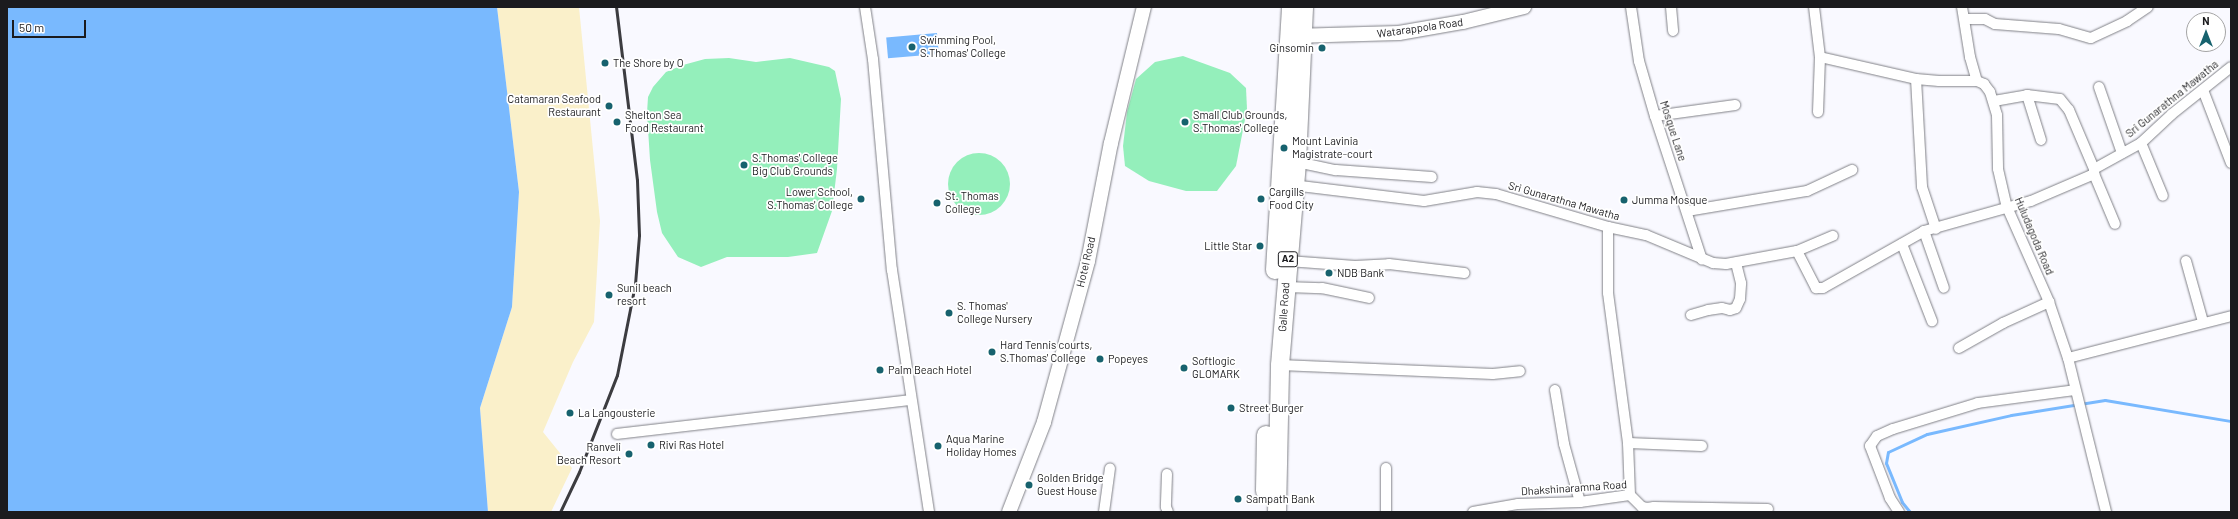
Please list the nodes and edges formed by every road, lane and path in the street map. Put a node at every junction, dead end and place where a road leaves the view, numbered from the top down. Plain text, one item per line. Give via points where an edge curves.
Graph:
1 (866, 7) edge
2 (1144, 7) edge
3 (1291, 7) edge
4 (1304, 7) edge
5 (1524, 7) edge
6 (1631, 7) edge
7 (1671, 7) edge
8 (1814, 7) edge
9 (1962, 7) edge
10 (2148, 7) edge
11 (1965, 19) junction
12 (1673, 31) dead end
13 (1296, 36) junction
14 (1820, 57) junction
15 (2231, 67) edge
16 (1916, 79) junction
17 (1977, 81) junction
18 (2099, 87) dead end
19 (2202, 90) junction
20 (2027, 95) junction
21 (1994, 101) junction
22 (1734, 105) dead end
23 (1818, 112) dead end
24 (1655, 116) junction
25 (2041, 140) dead end
26 (2141, 143) junction
27 (2122, 153) junction
28 (1297, 162) junction
29 (2231, 163) edge
30 (1852, 170) dead end
31 (2094, 171) junction
32 (1432, 177) dead end
33 (1287, 185) junction
34 (2163, 196) dead end
35 (2007, 208) junction
36 (1687, 211) junction
37 (2115, 224) dead end
38 (1608, 227) junction
39 (1936, 229) junction
40 (1924, 231) junction
41 (1832, 236) dead end
42 (1906, 241) junction
43 (1797, 251) junction
44 (1702, 260) junction
45 (1288, 261) junction
46 (2186, 261) dead end
47 (1736, 263) junction
48 (1464, 273) dead end
49 (1286, 287) junction
50 (1944, 288) dead end
51 (1369, 298) dead end
52 (2049, 302) junction
53 (1691, 315) dead end
54 (2231, 316) edge
55 (1932, 321) dead end
56 (2203, 322) junction
57 (1959, 348) dead end
58 (2068, 358) junction
59 (1280, 365) junction
60 (1520, 371) dead end
61 (1555, 390) dead end
62 (2076, 393) junction
63 (911, 400) junction
64 (617, 434) dead end
65 (1628, 442) junction
66 (1702, 446) dead end
67 (1110, 468) dead end
68 (1386, 468) dead end
69 (1167, 474) dead end
70 (1630, 495) junction
71 (1580, 502) junction
72 (1518, 508) edge
73 (1768, 509) dead end
74 (1711, 510) edge
75 (929, 512) edge
76 (1009, 512) edge
77 (1104, 512) edge
78 (1168, 512) edge
79 (1265, 512) edge
80 (1277, 512) edge
81 (1386, 512) edge
82 (1473, 512) edge
83 (1899, 512) edge
84 (2106, 512) edge

1 - 63 street via 892,270
2 - 76 street, Hotel Road via 1111,143 1088,261 1044,422
3 - 13 highway, Galle Road / A2
4 - 13 highway, Galle Road / A2
5 - 13 street, Watarappola Road via 1463,22 1399,33
6 - 24 street, Mosque Lane via 1639,61
7 - 12 street
8 - 14 street
9 - 11 street
10 - 11 street via 2127,21 2091,38 2059,29 1995,24 1985,19
11 - 17 street via 1970,57
13 - 28 highway, Galle Road / A2
13 - 33 highway, Galle Road / A2
14 - 16 street
14 - 23 street
15 - 19 street, Sri Gunarathna Mawatha
16 - 17 street via 1939,82
16 - 39 street via 1922,187
17 - 21 street, Huludagoda Road via 1984,84
18 - 27 street
19 - 26 street, Sri Gunarathna Mawatha
19 - 29 street
20 - 21 street
20 - 25 street
20 - 31 street via 2060,99 2069,110
21 - 35 street, Huludagoda Road via 1997,115 1998,169
22 - 24 street
24 - 36 street, Mosque Lane
26 - 27 street, Sri Gunarathna Mawatha
26 - 34 street
27 - 31 street, Sri Gunarathna Mawatha
28 - 32 street via 1336,170
28 - 33 highway, Galle Road / A2
30 - 36 street via 1807,191
31 - 35 street, Sri Gunarathna Mawatha via 2030,201
31 - 37 street
33 - 38 street, Sri Gunarathna Mawatha via 1424,201 1477,192 1496,194
33 - 45 highway, Galle Road / A2
33 - 79 highway, Galle Road / A2 via 1264,462
35 - 39 street, Sri Gunarathna Mawatha
35 - 52 street, Huludagoda Road
36 - 44 street, Mosque Lane
38 - 44 street, Sri Gunarathna Mawatha via 1646,235
38 - 65 street via 1608,293
39 - 40 street, Sri Gunarathna Mawatha
40 - 42 street, Sri Gunarathna Mawatha
40 - 50 street
41 - 43 street, Sri Gunarathna Mawatha
42 - 43 street, Sri Gunarathna Mawatha via 1823,288 1816,288
42 - 55 street
43 - 47 street, Sri Gunarathna Mawatha
44 - 47 street, Sri Gunarathna Mawatha
45 - 48 street via 1355,266 1389,264
45 - 49 highway, Galle Road / A2
46 - 56 street
47 - 53 street via 1741,283 1740,299 1736,308 1708,310
49 - 51 street via 1322,288
49 - 59 highway, Galle Road / A2
52 - 57 street via 2003,323
52 - 58 street, Huludagoda Road
54 - 56 street
56 - 58 street
58 - 62 street, Huludagoda Road
59 - 60 street via 1493,374
59 - 80 highway, Galle Road / A2
61 - 71 street via 1564,444
62 - 83 street via 1978,404 1893,429 1878,436 1870,446 1890,498
62 - 84 street, Huludagoda Road
63 - 64 street
63 - 75 street
65 - 66 street
65 - 70 street
67 - 77 street
68 - 81 street
69 - 78 street
70 - 71 street, Dhakshinaramna Road
70 - 74 street, Dhakshinaramna Road via 1642,507 1647,508
71 - 72 street, Dhakshinaramna Road
72 - 82 street, Dhakshinaramna Road
73 - 74 street, Dhakshinaramna Road

